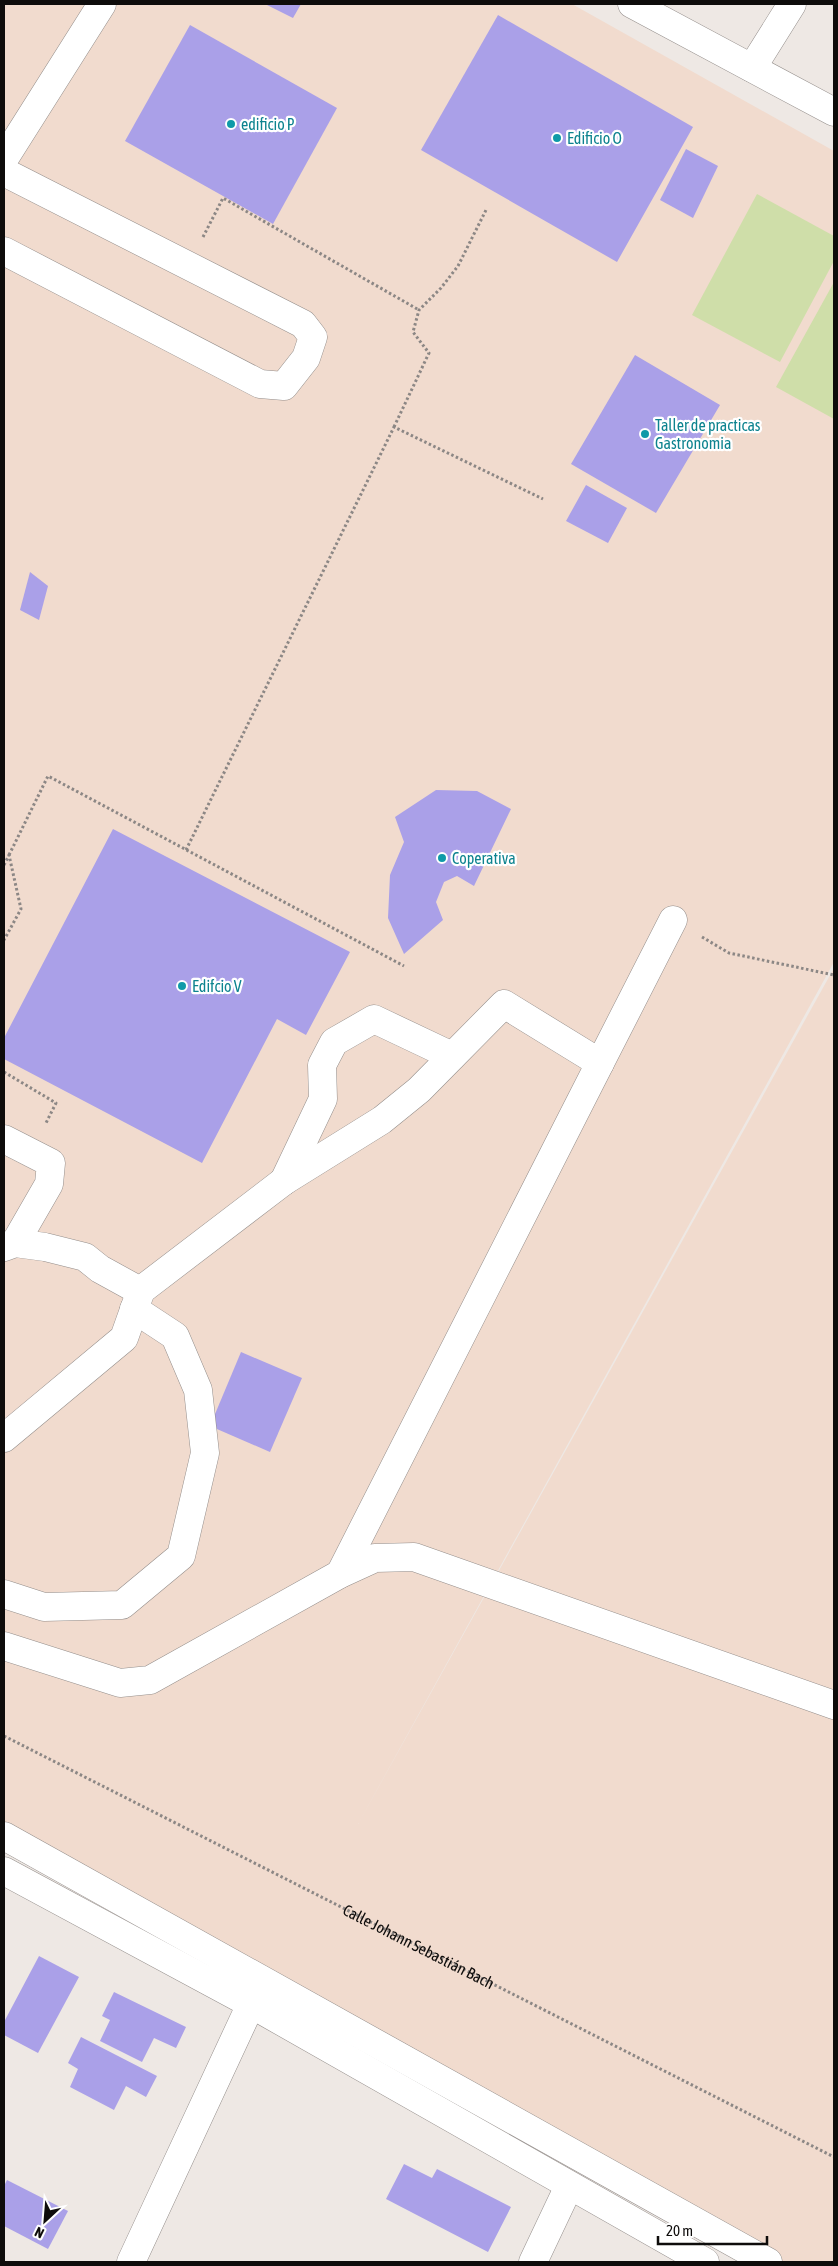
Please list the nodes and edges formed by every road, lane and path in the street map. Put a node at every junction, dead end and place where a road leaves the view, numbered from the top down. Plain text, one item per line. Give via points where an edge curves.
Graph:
1 (102, 4) edge
2 (632, 4) edge
3 (792, 4) edge
4 (752, 68) junction
5 (834, 112) edge
6 (4, 159) edge
7 (4, 172) edge
8 (487, 208) dead end
9 (4, 251) edge
10 (188, 265) junction
11 (419, 310) junction
12 (394, 427) junction
13 (543, 499) dead end
14 (186, 850) junction
15 (9, 855) junction
16 (4, 865) edge
17 (673, 920) joint
18 (4, 940) edge
19 (404, 966) dead end
20 (834, 975) edge
21 (452, 1056) junction
22 (600, 1064) junction
23 (4, 1072) edge
24 (4, 1140) edge
25 (32, 1153) junction
26 (284, 1182) junction
27 (10, 1245) edge
28 (137, 1300) junction
29 (4, 1438) edge
30 (340, 1574) junction
31 (4, 1594) edge
32 (4, 1646) edge
33 (834, 1705) edge
34 (4, 1736) edge
35 (4, 1836) edge
36 (4, 1871) edge
37 (251, 2004) junction
38 (834, 2157) edge
39 (569, 2186) junction
40 (131, 2262) edge
41 (533, 2262) edge
42 (705, 2262) edge
43 (768, 2262) edge

1 - 6 street
2 - 4 street
3 - 4 street
4 - 5 street
7 - 10 street
8 - 11 path via 458,266
9 - 10 street via 260,384 284,386 306,358 313,337 303,324
10 - 11 path via 223,198
11 - 12 path via 413,332 429,353
12 - 13 path
12 - 14 path
14 - 15 path via 48,776
14 - 19 path
15 - 16 path
15 - 18 path via 21,909
17 - 20 path via 729,953
17 - 22 street
21 - 22 street via 504,1004
21 - 26 street via 382,1120
21 - 26 street via 374,1019 334,1042 322,1064 323,1099
22 - 30 street
23 - 25 path via 56,1103
24 - 25 street
25 - 27 street via 51,1163 49,1184
26 - 28 street
27 - 28 street via 45,1247 85,1257
28 - 29 street via 124,1338
28 - 31 street via 175,1336 198,1390 205,1453 181,1556 122,1605 44,1607
30 - 32 street via 150,1680 120,1683
30 - 33 street via 376,1558 414,1557
34 - 38 path, Calle Johann Sebastián Bach
35 - 43 street
36 - 37 street
37 - 39 street
37 - 40 street
39 - 41 street
39 - 42 street

